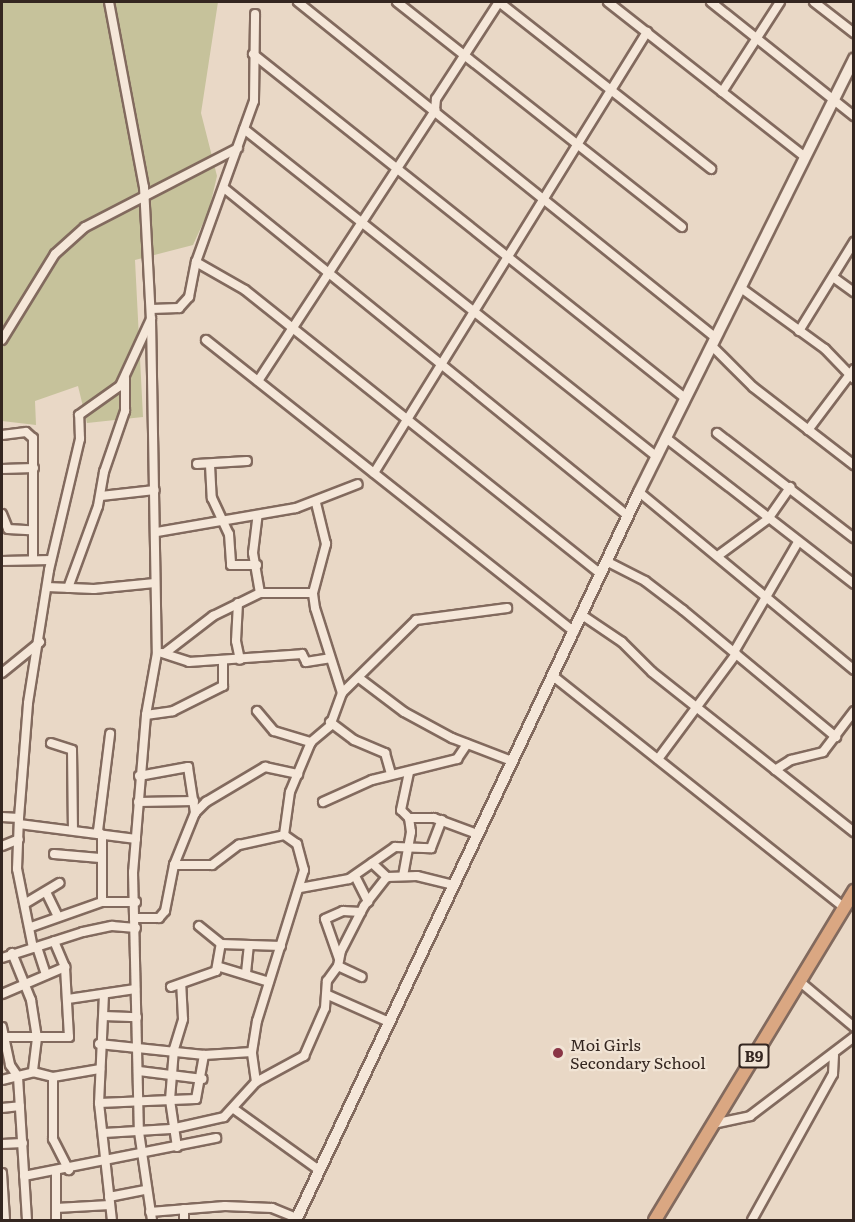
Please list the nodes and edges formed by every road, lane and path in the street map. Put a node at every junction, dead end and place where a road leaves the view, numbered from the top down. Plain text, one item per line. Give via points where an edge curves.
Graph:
1 (109, 2) edge
2 (298, 2) edge
3 (397, 2) edge
4 (499, 2) edge
5 (608, 2) edge
6 (711, 2) edge
7 (780, 2) edge
8 (814, 2) edge
9 (255, 14) dead end
10 (647, 32) junction
11 (854, 33) edge
12 (757, 38) junction
13 (464, 53) junction
14 (253, 54) junction
15 (854, 58) edge
16 (611, 90) junction
17 (722, 92) junction
18 (833, 99) junction
19 (435, 110) junction
20 (854, 116) edge
21 (244, 129) junction
22 (578, 145) junction
23 (238, 148) junction
24 (805, 157) junction
25 (395, 167) junction
26 (711, 169) dead end
27 (224, 188) junction
28 (144, 194) junction
29 (545, 200) junction
30 (360, 221) junction
31 (682, 227) dead end
32 (854, 242) edge
33 (509, 258) junction
34 (196, 262) junction
35 (327, 272) junction
36 (833, 277) junction
37 (741, 288) junction
38 (854, 292) edge
39 (151, 309) junction
40 (476, 313) junction
41 (152, 319) junction
42 (294, 328) junction
43 (798, 331) junction
44 (2, 340) edge
45 (206, 340) dead end
46 (714, 342) junction
47 (443, 366) junction
48 (852, 374) edge
49 (125, 378) junction
50 (258, 381) junction
51 (685, 398) junction
52 (407, 422) junction
53 (808, 430) junction
54 (717, 433) dead end
55 (2, 435) edge
56 (666, 438) junction
57 (656, 456) junction
58 (247, 461) dead end
59 (197, 464) dead end
60 (210, 465) junction
61 (854, 465) edge
62 (34, 468) junction
63 (2, 469) edge
64 (374, 472) junction
65 (358, 484) dead end
66 (790, 487) junction
67 (155, 490) junction
68 (639, 492) junction
69 (101, 496) junction
70 (316, 503) junction
71 (2, 514) edge
72 (258, 515) junction
73 (628, 516) junction
74 (768, 519) junction
75 (222, 521) junction
76 (5, 530) edge
77 (30, 530) junction
78 (158, 532) junction
79 (854, 538) edge
80 (798, 542) junction
81 (719, 555) junction
82 (33, 558) junction
83 (51, 560) junction
84 (2, 561) edge
85 (606, 561) junction
86 (257, 565) junction
87 (601, 574) junction
88 (155, 584) junction
89 (854, 584) edge
90 (47, 587) junction
91 (68, 588) junction
92 (260, 593) junction
93 (314, 593) junction
94 (766, 598) junction
95 (238, 603) junction
96 (507, 608) dead end
97 (582, 615) junction
98 (574, 632) junction
99 (40, 642) junction
100 (161, 653) junction
101 (735, 653) junction
102 (330, 658) junction
103 (240, 660) junction
104 (223, 661) junction
105 (854, 670) edge
106 (2, 672) edge
107 (553, 676) junction
108 (359, 678) junction
109 (342, 693) junction
110 (697, 708) junction
111 (257, 711) dead end
112 (854, 711) edge
113 (146, 715) junction
114 (330, 722) junction
115 (110, 735) dead end
116 (836, 737) junction
117 (311, 742) junction
118 (51, 743) dead end
119 (467, 744) junction
120 (658, 759) junction
121 (512, 761) junction
122 (775, 770) junction
123 (410, 773) junction
124 (298, 774) junction
125 (391, 774) junction
126 (139, 776) junction
127 (194, 801) junction
128 (138, 802) junction
129 (323, 802) dead end
130 (195, 813) junction
131 (2, 817) edge
132 (409, 818) junction
133 (442, 820) junction
134 (19, 821) junction
135 (73, 830) junction
136 (854, 832) edge
137 (477, 834) junction
138 (102, 835) junction
139 (284, 835) junction
140 (19, 839) junction
141 (136, 839) junction
142 (407, 844) junction
143 (2, 846) edge
144 (54, 854) dead end
145 (100, 858) junction
146 (372, 863) junction
147 (174, 865) junction
148 (355, 876) junction
149 (403, 876) junction
150 (387, 877) junction
151 (59, 883) dead end
152 (452, 885) junction
153 (300, 888) junction
154 (854, 891) edge
155 (47, 894) junction
156 (102, 902) junction
157 (136, 902) junction
158 (368, 902) junction
159 (26, 903) junction
160 (843, 907) junction
161 (361, 912) junction
162 (58, 917) junction
163 (134, 918) junction
164 (31, 927) junction
165 (136, 927) junction
166 (199, 927) dead end
167 (54, 941) junction
168 (221, 944) junction
169 (249, 945) junction
170 (281, 946) junction
171 (35, 947) junction
172 (12, 953) junction
173 (2, 958) edge
174 (338, 963) junction
175 (220, 967) junction
176 (65, 968) junction
177 (246, 973) junction
178 (46, 975) junction
179 (362, 977) dead end
180 (799, 981) junction
181 (269, 982) junction
182 (26, 984) junction
183 (181, 985) junction
184 (171, 987) dead end
185 (135, 989) junction
186 (2, 994) edge
187 (104, 994) junction
188 (328, 995) junction
189 (68, 999) junction
190 (104, 1017) junction
191 (137, 1017) junction
192 (389, 1022) junction
193 (2, 1027) edge
194 (854, 1028) edge
195 (4, 1037) junction
196 (854, 1037) edge
197 (37, 1038) junction
198 (99, 1044) junction
199 (138, 1047) junction
200 (174, 1049) junction
201 (252, 1052) junction
202 (204, 1055) junction
203 (834, 1055) junction
204 (100, 1069) junction
205 (139, 1071) junction
206 (33, 1072) junction
207 (172, 1076) junction
208 (18, 1077) junction
209 (53, 1077) junction
210 (202, 1079) junction
211 (2, 1080) edge
212 (256, 1082) junction
213 (170, 1100) junction
214 (99, 1102) junction
215 (138, 1102) junction
216 (20, 1106) junction
217 (2, 1108) edge
218 (234, 1109) junction
219 (713, 1124) junction
220 (171, 1129) junction
221 (139, 1132) junction
222 (104, 1133) junction
223 (216, 1138) dead end
224 (23, 1143) junction
225 (2, 1144) edge
226 (177, 1147) junction
227 (142, 1152) junction
228 (105, 1159) junction
229 (69, 1170) junction
230 (319, 1170) junction
231 (56, 1171) junction
232 (2, 1173) edge
233 (24, 1176) junction
234 (145, 1190) junction
235 (110, 1201) junction
236 (56, 1208) junction
237 (184, 1209) junction
238 (151, 1216) edge
239 (296, 1219) edge
240 (5, 1221) edge
241 (27, 1221) edge
242 (56, 1221) edge
243 (112, 1221) edge
244 (184, 1221) edge
245 (655, 1221) edge
246 (752, 1221) edge

1 - 28 street
2 - 19 street
3 - 13 street
4 - 13 street
4 - 16 street
5 - 10 street
6 - 12 street
7 - 12 street
8 - 11 street
9 - 14 street
10 - 16 street
10 - 17 street
12 - 17 street
12 - 18 street
13 - 19 street via 436,99
13 - 22 street
14 - 21 street via 256,92
14 - 25 street
15 - 18 main road
16 - 22 street
16 - 26 street
17 - 24 street
18 - 20 street
18 - 24 main road
19 - 25 street
19 - 29 street
21 - 23 street
21 - 30 street
22 - 29 street
22 - 31 street
23 - 27 street
23 - 28 street
24 - 37 main road
25 - 30 street
25 - 33 street
27 - 34 street
27 - 35 street
28 - 39 street
28 - 44 street via 85,227 55,254
29 - 33 street
29 - 46 street
30 - 35 street
30 - 40 street
32 - 36 street
33 - 40 street
33 - 51 street
34 - 39 street via 184,306
34 - 42 street via 245,290
35 - 42 street
35 - 47 street
36 - 38 street
36 - 43 street
37 - 43 street
37 - 46 main road
39 - 41 street
40 - 47 street
40 - 57 street
41 - 49 street
41 - 67 street
42 - 50 street
42 - 52 street
43 - 48 street
45 - 50 street
46 - 51 main road
46 - 53 street via 753,387
47 - 52 street
47 - 73 street
48 - 53 street
49 - 69 street via 126,405 104,471
49 - 83 street via 79,415 80,439
50 - 64 street
51 - 56 main road
52 - 64 street
52 - 87 street
53 - 61 street
54 - 66 street
55 - 62 street via 32,435
56 - 57 main road
56 - 74 street
57 - 68 main road
58 - 60 street
59 - 60 street
60 - 75 street via 212,498
62 - 63 street
62 - 77 street
64 - 98 street
65 - 70 street
66 - 74 street
66 - 79 street
67 - 69 street
67 - 78 street
68 - 73 main road
68 - 81 street
69 - 91 street
70 - 72 street
70 - 93 street via 326,543
71 - 76 street
72 - 75 street
72 - 86 street via 253,553
73 - 85 main road
74 - 80 street
74 - 81 street
75 - 78 street
75 - 86 street via 231,565
76 - 77 street
77 - 82 street
78 - 88 street
80 - 89 street
80 - 94 street
81 - 94 street
82 - 83 street
82 - 84 street
83 - 90 street
85 - 87 main road
85 - 101 street via 645,582
86 - 92 street
87 - 97 main road
88 - 91 street
88 - 100 street
90 - 91 street
90 - 99 street
92 - 93 street
92 - 95 street
93 - 102 street
94 - 101 street
94 - 105 street
95 - 100 street
95 - 103 street via 236,641
96 - 108 street via 416,620
97 - 98 main road
97 - 110 street via 622,642
98 - 107 main road
99 - 106 street
99 - 134 street via 28,703
100 - 104 street via 189,662
100 - 113 street
101 - 110 street
101 - 116 street
102 - 103 street via 306,662 302,654
102 - 109 street
103 - 104 street
104 - 113 street via 223,687 173,711
107 - 120 street
107 - 121 main road
108 - 109 street
108 - 119 street via 395,706
109 - 114 street
110 - 120 street
110 - 122 street
111 - 117 street via 274,731
112 - 116 street
113 - 126 street
114 - 117 street
114 - 125 street via 354,740 385,753
115 - 138 street via 98,831
116 - 122 street via 823,752 791,760
117 - 124 street
118 - 135 street via 72,750
119 - 121 street
119 - 123 street via 457,759
120 - 160 street
121 - 137 main road
122 - 136 street
123 - 125 street
123 - 132 street via 401,810
124 - 130 street via 265,767 219,790
124 - 139 street
125 - 129 street
126 - 127 street via 188,768
126 - 128 street
127 - 128 street
127 - 130 street
128 - 141 street
130 - 147 street
131 - 134 street
132 - 133 street
132 - 142 street
133 - 137 street
133 - 142 street via 431,848
134 - 135 street
134 - 140 street
135 - 138 street
137 - 152 main road
138 - 141 street
138 - 145 street
139 - 147 street via 239,845 212,865
139 - 153 street via 293,837 304,860
140 - 143 street
140 - 159 street via 17,869
141 - 157 street
142 - 146 street
142 - 149 street
144 - 145 street
145 - 156 street
146 - 148 street
146 - 150 street
147 - 163 street via 165,911 159,918
148 - 153 street
148 - 158 street
149 - 150 street
149 - 152 street
150 - 158 street
151 - 155 street
152 - 192 main road
153 - 170 street
154 - 160 highway, B9
155 - 159 street
155 - 162 street
156 - 157 street
156 - 162 street
157 - 163 street
158 - 161 street
159 - 164 street
160 - 180 highway, B9
161 - 174 street
161 - 174 street via 343,911 325,919
162 - 164 street
163 - 165 street
164 - 171 street
165 - 167 street via 112,926
165 - 185 street
166 - 168 street
167 - 171 street
167 - 176 street
168 - 169 street
168 - 175 street
169 - 170 street
169 - 177 street
170 - 181 street
171 - 172 street
171 - 178 street
172 - 173 street
172 - 182 street
174 - 179 street
174 - 188 street via 327,981
175 - 177 street
175 - 183 street
176 - 178 street
176 - 189 street
177 - 181 street
178 - 182 street
180 - 194 street
180 - 219 highway, B9
181 - 201 street
182 - 186 street
182 - 197 street
183 - 184 street
183 - 200 street via 183,1019
185 - 187 street
185 - 191 street
187 - 189 street
187 - 190 street
188 - 192 street
188 - 212 street via 304,1056
189 - 197 street via 69,1037
190 - 191 street
190 - 198 street
191 - 199 street
192 - 230 main road
193 - 195 street
195 - 197 street
195 - 208 street
196 - 203 street
197 - 206 street
198 - 199 street
198 - 204 street
199 - 200 street
199 - 205 street
200 - 202 street
200 - 207 street
201 - 202 street
201 - 212 street
202 - 210 street
203 - 219 street via 750,1116
203 - 246 street via 833,1074
204 - 209 street
204 - 214 street
205 - 207 street
205 - 215 street
206 - 208 street
206 - 209 street
207 - 210 street
207 - 213 street
208 - 211 street
208 - 216 street
209 - 229 street via 53,1139
210 - 213 street via 196,1099
212 - 218 street
213 - 215 street
213 - 220 street
214 - 215 street
214 - 222 street
215 - 221 street
216 - 217 street
216 - 224 street
218 - 220 street via 224,1118
218 - 230 street
219 - 245 highway, B9
220 - 221 street
220 - 226 street
221 - 222 street
221 - 227 street
222 - 228 street
223 - 226 street
224 - 225 street
224 - 233 street
226 - 227 street
227 - 228 street
227 - 234 street
228 - 229 street
228 - 235 street
229 - 231 street
230 - 239 main road
231 - 233 street
231 - 236 street
232 - 240 street
233 - 241 street
234 - 235 street
234 - 238 street
235 - 236 street
235 - 243 street
236 - 242 street
237 - 238 street
237 - 239 street via 272,1208
237 - 244 street

